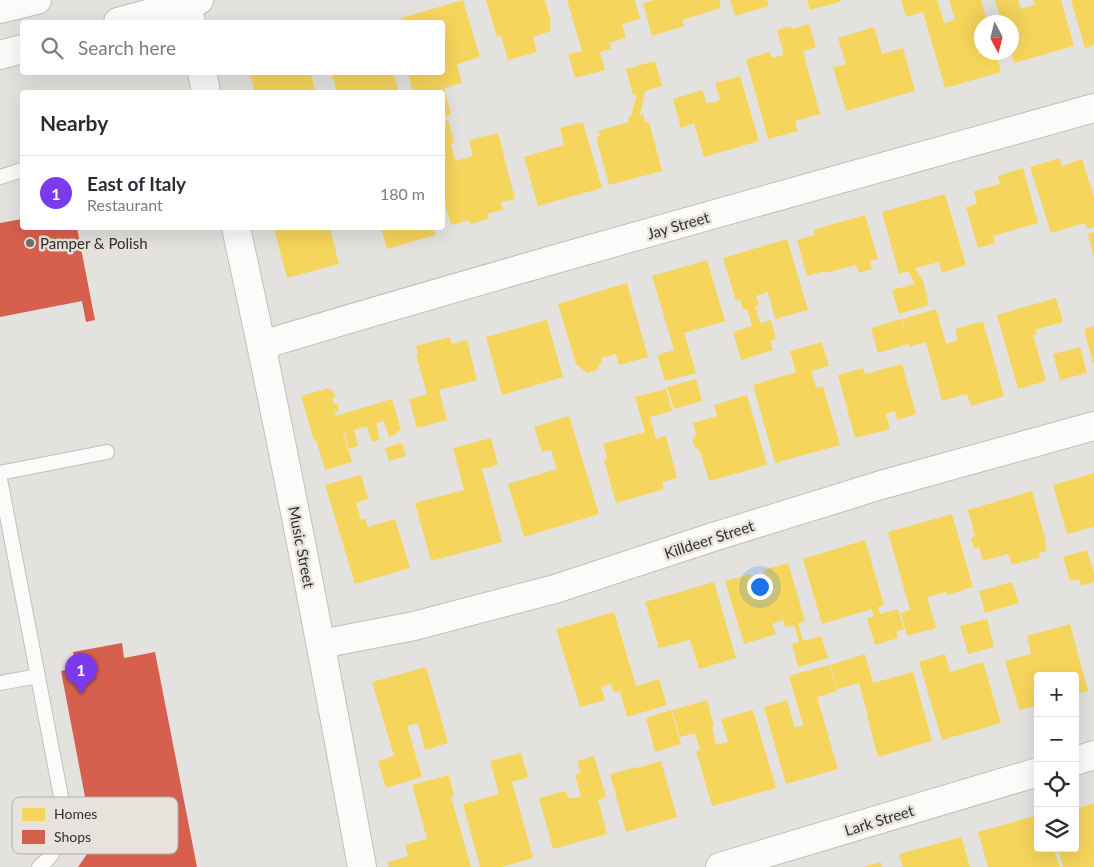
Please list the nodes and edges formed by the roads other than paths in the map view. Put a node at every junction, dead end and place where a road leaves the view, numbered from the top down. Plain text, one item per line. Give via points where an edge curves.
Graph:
1 (37, 0) edge
2 (191, 6) edge
3 (0, 9) edge
4 (127, 20) edge
5 (20, 50) edge
6 (0, 55) edge
7 (203, 75) edge
8 (206, 90) edge
9 (1094, 108) edge
10 (20, 171) edge
11 (0, 176) edge
12 (236, 230) edge
13 (262, 345) junction
14 (1094, 426) edge
15 (107, 452) dead end
16 (0, 473) edge
17 (0, 479) edge
18 (321, 644) junction
19 (38, 676) junction
20 (0, 683) edge
21 (1094, 755) edge
22 (1079, 759) edge
23 (1034, 773) edge
24 (61, 797) edge
25 (52, 854) edge
26 (39, 867) edge
27 (362, 867) edge
28 (720, 867) edge

1 - 3 street
2 - 4 street
5 - 6 street
7 - 8 street
9 - 13 street, Jay Street
10 - 11 lane
12 - 13 street, Music Street
13 - 18 street, Music Street
14 - 18 street, Killdeer Street via 881,485 555,589 414,626
15 - 16 lane
17 - 19 lane
18 - 27 street, Music Street
19 - 20 lane
19 - 24 lane
21 - 22 street
23 - 28 street, Lark Street
25 - 26 lane

